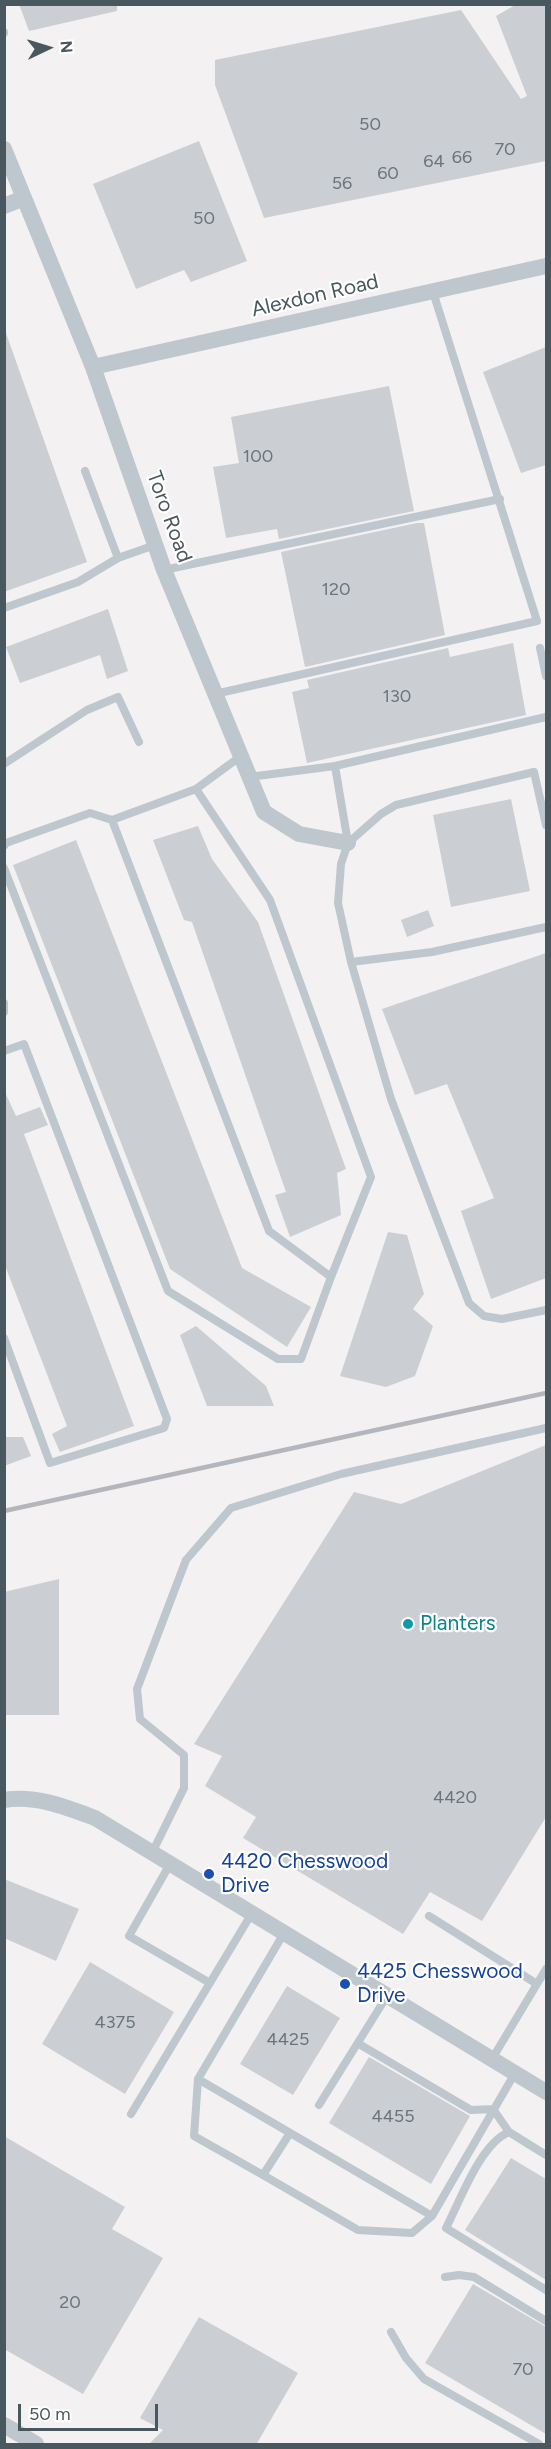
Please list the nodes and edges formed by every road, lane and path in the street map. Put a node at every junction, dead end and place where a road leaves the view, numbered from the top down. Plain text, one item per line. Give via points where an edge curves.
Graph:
1 (4, 149) edge
2 (24, 198) junction
3 (4, 206) edge
4 (546, 266) edge
5 (433, 292) junction
6 (93, 367) junction
7 (85, 471) dead end
8 (500, 499) junction
9 (155, 544) junction
10 (118, 558) junction
11 (164, 570) junction
12 (4, 608) edge
13 (540, 648) dead end
14 (546, 675) edge
15 (215, 694) junction
16 (546, 717) edge
17 (139, 741) dead end
18 (241, 756) junction
19 (4, 764) edge
20 (335, 766) junction
21 (249, 777) junction
22 (196, 789) junction
23 (112, 820) junction
24 (546, 825) edge
25 (348, 843) junction
26 (4, 846) edge
27 (4, 868) edge
28 (546, 927) edge
29 (351, 962) junction
30 (4, 1004) edge
31 (4, 1012) edge
32 (4, 1051) edge
33 (331, 1277) junction
34 (546, 1310) edge
35 (4, 1338) edge
36 (546, 1428) edge
37 (4, 1800) edge
38 (152, 1852) junction
39 (170, 1864) junction
40 (252, 1913) junction
41 (429, 1916) dead end
42 (284, 1933) junction
43 (546, 1969) edge
44 (210, 1983) junction
45 (537, 1984) junction
46 (387, 1996) junction
47 (359, 2044) junction
48 (492, 2059) junction
49 (515, 2073) junction
50 (198, 2079) junction
51 (546, 2092) edge
52 (319, 2105) dead end
53 (493, 2109) junction
54 (131, 2114) dead end
55 (509, 2132) junction
56 (290, 2133) junction
57 (546, 2155) edge
58 (263, 2175) junction
59 (432, 2216) junction
60 (445, 2277) dead end
61 (546, 2290) edge
62 (546, 2321) edge
63 (391, 2332) dead end
64 (4, 2425) edge
65 (36, 2445) edge
66 (539, 2445) edge

1 - 2 street, Toro Road
2 - 3 street
2 - 6 street, Toro Road
4 - 5 street, Alexdon Road
5 - 6 street, Alexdon Road
5 - 8 lane
6 - 9 street, Toro Road
7 - 10 lane
8 - 11 lane
8 - 15 lane via 537,621
9 - 10 lane
9 - 11 street, Toro Road
10 - 12 lane via 78,582
11 - 15 street, Toro Road
13 - 14 lane
15 - 18 street, Toro Road
16 - 20 lane
17 - 19 lane via 118,697 87,710
18 - 21 street, Toro Road
18 - 22 lane
20 - 21 lane
20 - 25 lane
21 - 25 street, Toro Road via 264,812 299,834
22 - 23 lane
22 - 33 lane via 270,900 371,1178
23 - 26 lane via 90,813
23 - 33 lane via 269,1231
24 - 25 lane via 534,772 396,805
25 - 29 lane via 341,864 338,903
27 - 33 lane via 168,1292 278,1359 301,1359
28 - 29 lane via 432,952
29 - 34 lane via 391,1099 469,1303 484,1316 502,1319
30 - 31 lane
32 - 35 lane via 24,1044 167,1419 164,1428 50,1463
36 - 38 lane via 341,1474 231,1508 186,1560 137,1689 140,1719 184,1755 184,1788
37 - 38 street via 52,1802 95,1818
38 - 39 street
39 - 40 street
39 - 44 lane via 129,1936
40 - 42 street
40 - 44 lane
41 - 45 lane
42 - 46 street
42 - 50 lane
43 - 45 lane
44 - 54 lane
45 - 48 lane
46 - 47 lane
46 - 48 street
47 - 52 lane
47 - 53 lane via 471,2110
48 - 49 street
49 - 51 street
49 - 53 lane
50 - 56 lane
50 - 58 lane via 194,2136
53 - 55 lane
53 - 59 lane
55 - 57 lane
55 - 61 lane via 500,2135 484,2155 446,2228
56 - 58 lane
56 - 59 lane
58 - 59 lane via 358,2230 412,2233
60 - 62 lane via 474,2277
63 - 66 lane via 424,2379
64 - 65 street

